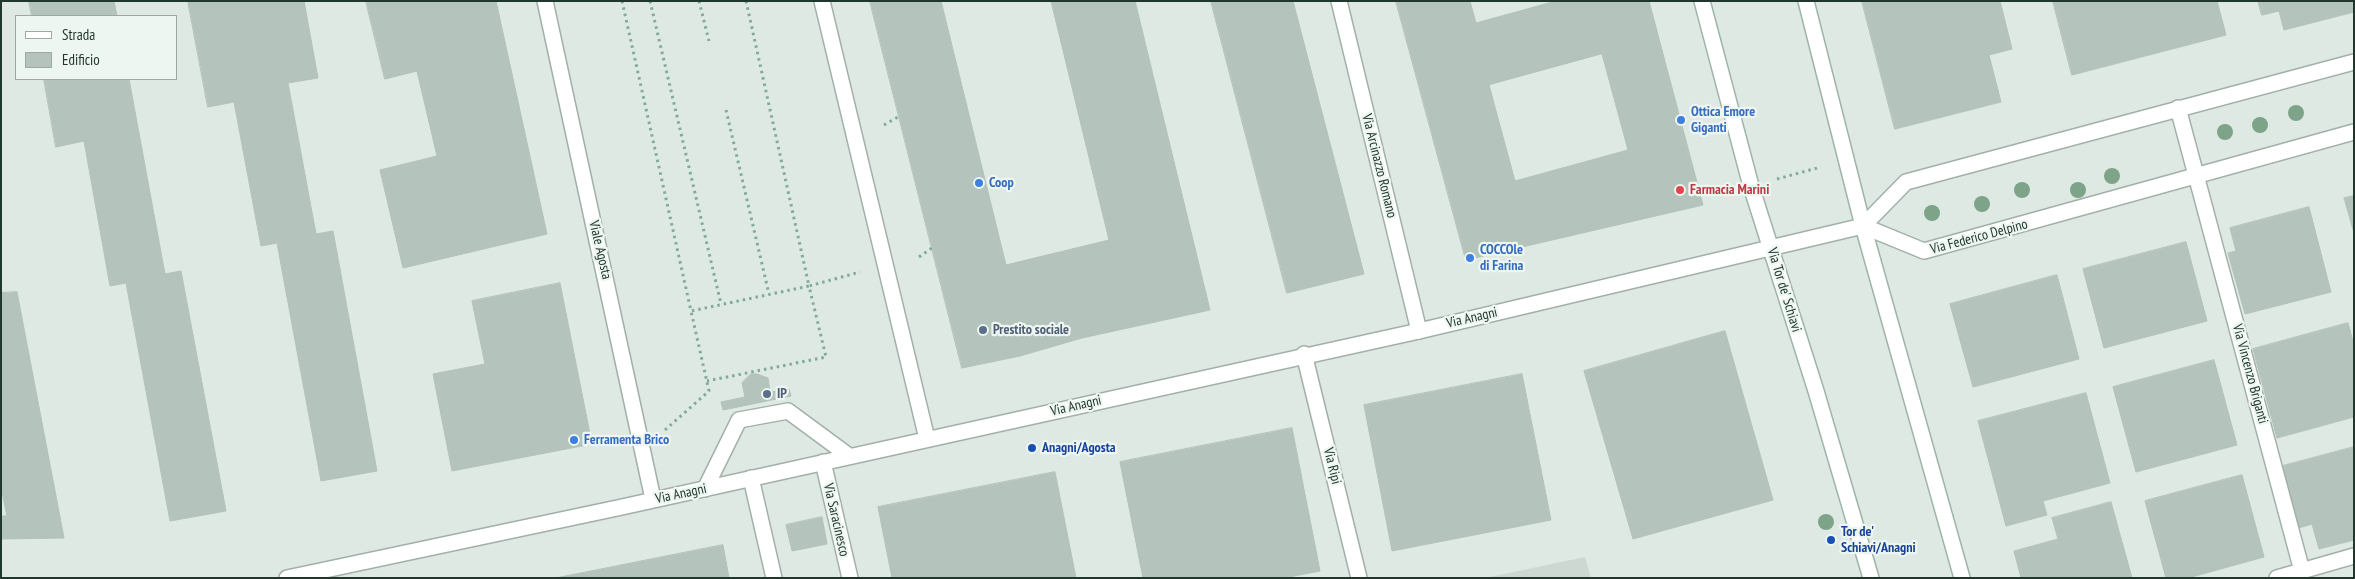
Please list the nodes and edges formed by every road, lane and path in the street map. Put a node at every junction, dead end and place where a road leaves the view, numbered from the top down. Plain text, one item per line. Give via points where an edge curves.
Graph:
1 (545, 1) edge
2 (622, 1) edge
3 (650, 1) edge
4 (699, 1) edge
5 (746, 1) edge
6 (822, 1) edge
7 (1339, 1) edge
8 (1702, 1) edge
9 (1806, 1) edge
10 (708, 41) dead end
11 (2354, 62) edge
12 (2178, 108) junction
13 (726, 110) dead end
14 (898, 117) dead end
15 (884, 125) dead end
16 (2354, 132) edge
17 (1827, 166) dead end
18 (2198, 177) junction
19 (1777, 179) dead end
20 (1864, 226) junction
21 (1771, 247) junction
22 (932, 248) dead end
23 (919, 258) dead end
24 (865, 271) dead end
25 (809, 286) junction
26 (769, 294) junction
27 (722, 304) junction
28 (691, 311) junction
29 (1419, 330) junction
30 (1304, 354) junction
31 (707, 381) junction
32 (662, 432) dead end
33 (927, 439) junction
34 (848, 456) junction
35 (823, 462) junction
36 (752, 478) junction
37 (705, 488) junction
38 (654, 499) junction
39 (2354, 556) edge
40 (2302, 571) junction
41 (288, 578) edge
42 (774, 578) edge
43 (850, 578) edge
44 (1359, 578) edge
45 (1871, 578) edge
46 (1962, 578) edge
47 (2277, 578) edge

1 - 38 street, Viale Agosta
2 - 28 path
3 - 27 path
4 - 10 path
5 - 25 path
6 - 33 street
7 - 29 street, Via Arcinazzo Romano
8 - 21 street, Via Tor de' Schiavi via 1751,186
9 - 20 street
11 - 12 street
12 - 18 street
12 - 20 street via 1906,182
13 - 26 path
14 - 15 path
16 - 18 street, Via Federico Delpino
17 - 19 path
18 - 20 street, Via Federico Delpino via 1924,252
18 - 40 street, Via Vincenzo Briganti
20 - 21 street, Via Anagni
20 - 46 street
21 - 29 street, Via Anagni
21 - 45 street, Via Tor de' Schiavi
22 - 23 path
24 - 25 path
25 - 26 path
25 - 31 path via 826,357
26 - 27 path
27 - 28 path
28 - 31 path
29 - 30 street, Via Anagni
30 - 33 street, Via Anagni
30 - 44 street, Via Ripi
31 - 32 path via 709,391
33 - 34 street, Via Anagni
34 - 35 street, Via Anagni
34 - 37 street via 788,411 739,420
35 - 36 street, Via Anagni
35 - 43 street, Via Saracinesco
36 - 37 street, Via Anagni
36 - 42 street
37 - 38 street, Via Anagni
38 - 41 street, Via Anagni
39 - 40 street
40 - 47 street

